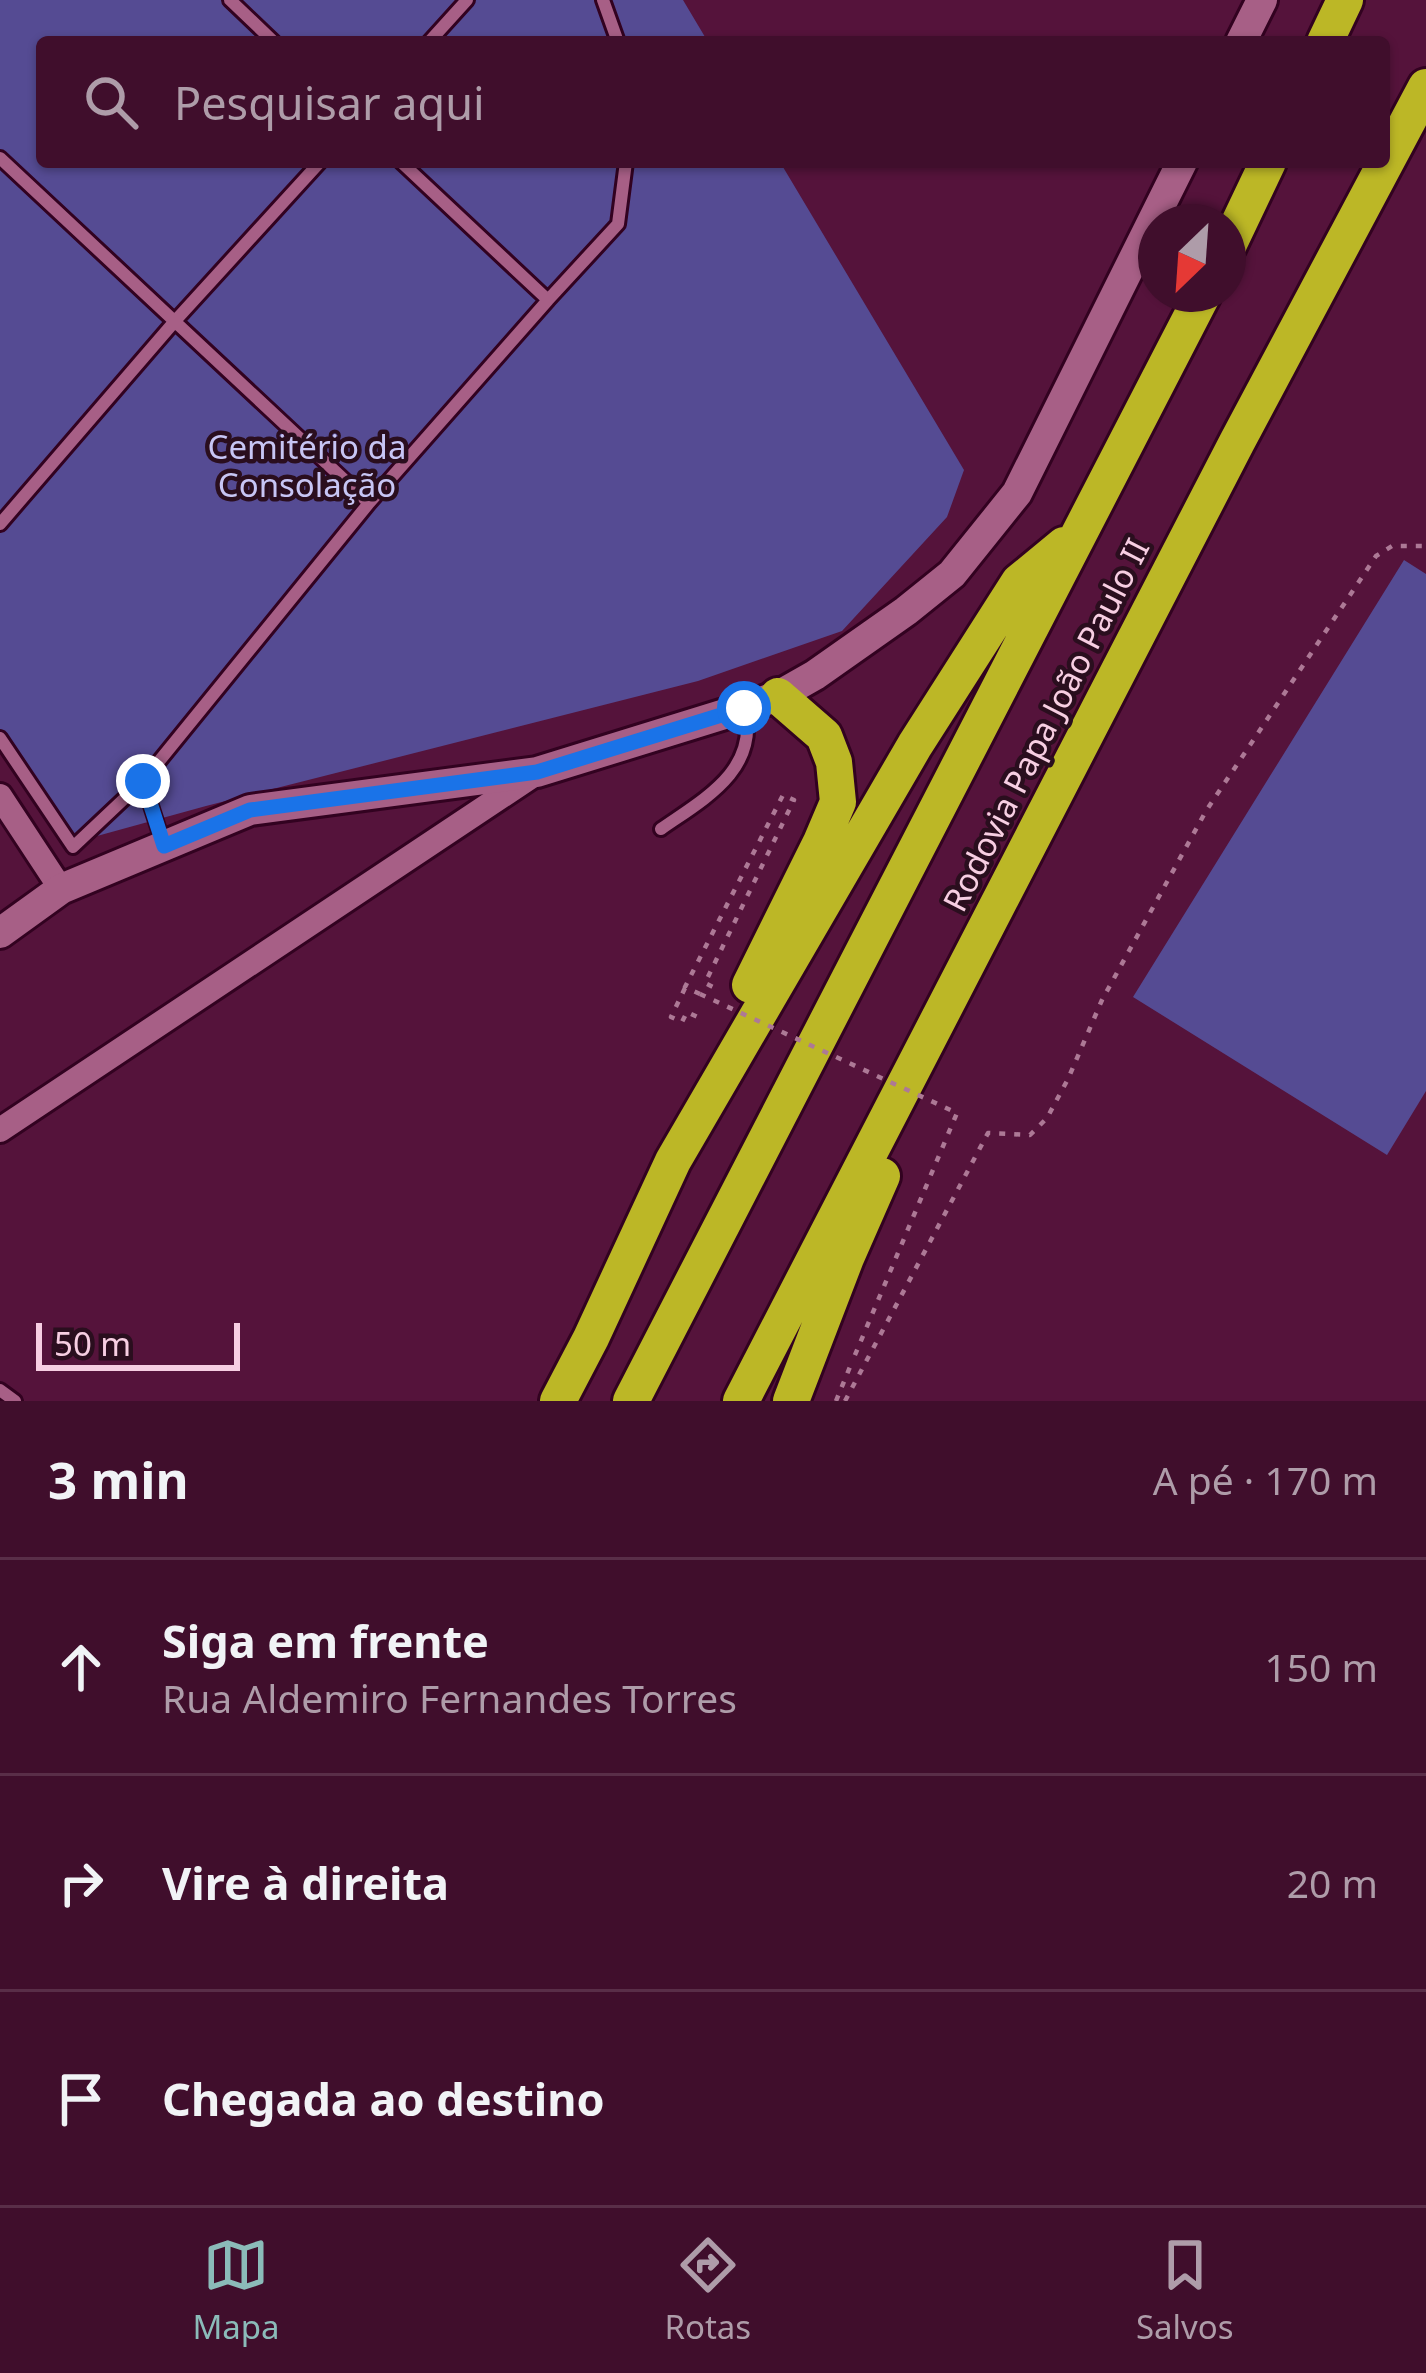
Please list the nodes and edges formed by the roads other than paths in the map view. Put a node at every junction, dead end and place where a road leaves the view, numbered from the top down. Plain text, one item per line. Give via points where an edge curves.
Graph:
1 (230, 0) edge
2 (467, 0) edge
3 (603, 0) edge
4 (1262, 0) edge
5 (1345, 0) edge
6 (268, 36) edge
7 (434, 36) edge
8 (616, 36) edge
9 (1244, 36) edge
10 (1328, 36) edge
11 (1426, 87) edge
12 (1390, 155) edge
13 (0, 158) edge
14 (315, 168) edge
15 (407, 168) edge
16 (625, 168) edge
17 (1179, 168) edge
18 (1265, 168) edge
19 (1383, 168) edge
20 (1246, 208) edge
21 (548, 301) junction
22 (1194, 312) edge
23 (175, 321) junction
24 (369, 503) junction
25 (0, 524) edge
26 (1076, 536) junction
27 (761, 702) junction
28 (0, 738) edge
29 (537, 772) junction
30 (143, 781) junction
31 (0, 796) edge
32 (661, 829) dead end
33 (164, 846) junction
34 (73, 847) junction
35 (57, 883) junction
36 (0, 932) edge
37 (952, 993) junction
38 (0, 1130) edge
39 (674, 1161) junction
40 (0, 1390) edge
41 (15, 1401) edge
42 (558, 1401) edge
43 (631, 1401) edge
44 (741, 1401) edge
45 (790, 1401) edge

1 - 6 lane
2 - 7 lane
3 - 8 lane
4 - 9 street
5 - 10 highway
11 - 12 highway, Rodovia Papa João Paulo II
13 - 23 lane
14 - 23 lane
15 - 21 lane
16 - 21 lane via 618,224
17 - 27 street via 1017,493 952,574 833,663
18 - 20 highway
19 - 37 highway, Rodovia Papa João Paulo II
21 - 24 lane
22 - 26 highway, Rodovia Papa João Paulo II
23 - 24 lane
23 - 25 lane
24 - 30 lane
26 - 39 highway via 1019,582
26 - 43 highway, Rodovia Papa João Paulo II
27 - 29 street
27 - 32 lane via 731,776
27 - 39 highway via 824,736 838,802 727,1030
28 - 34 lane
29 - 33 street via 250,810
29 - 38 street
30 - 33 lane
30 - 34 lane
31 - 35 street
33 - 35 street
34 - 35 lane
35 - 36 street
37 - 44 highway, Rodovia Papa João Paulo II
37 - 45 highway
39 - 42 highway
40 - 41 lane

